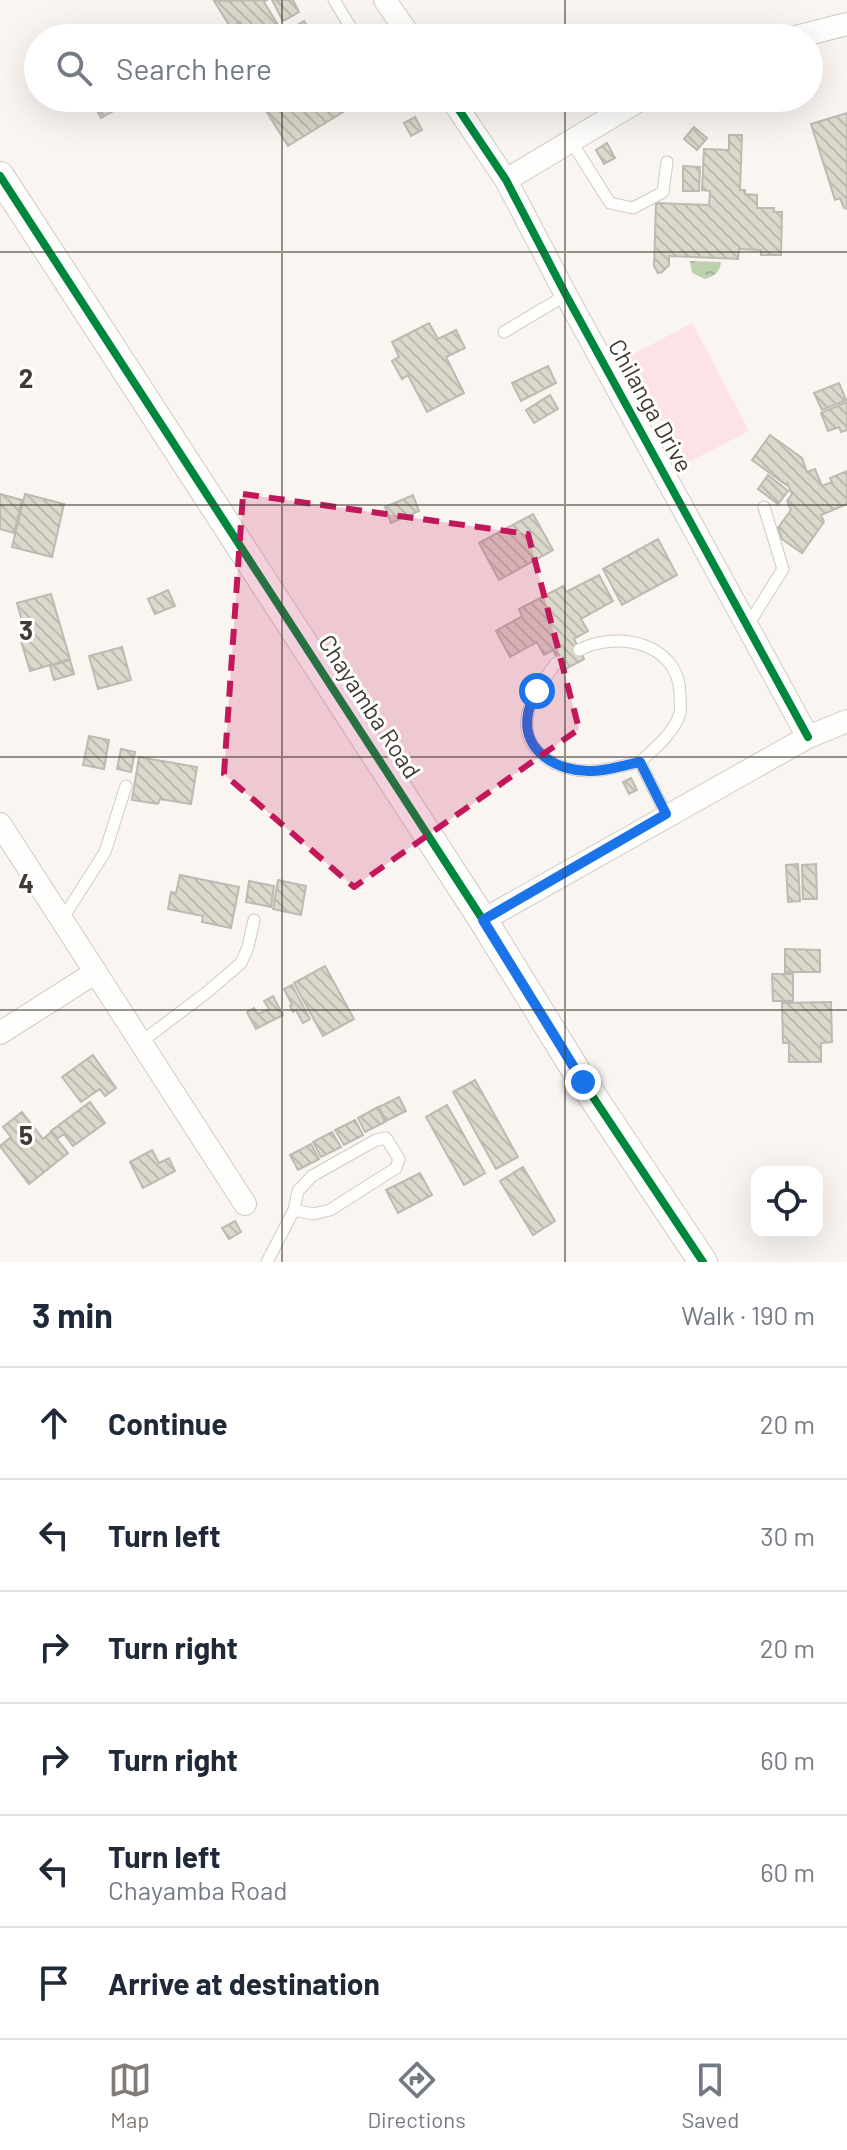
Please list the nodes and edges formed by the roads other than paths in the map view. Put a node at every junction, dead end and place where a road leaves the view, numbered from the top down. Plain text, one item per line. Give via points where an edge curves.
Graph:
1 (334, 0) edge
2 (385, 0) edge
3 (349, 24) edge
4 (401, 24) edge
5 (847, 24) edge
6 (823, 30) edge
7 (460, 112) edge
8 (620, 112) edge
9 (571, 141) junction
10 (667, 162) dead end
11 (0, 176) edge
12 (506, 180) junction
13 (566, 295) junction
14 (504, 332) dead end
15 (764, 507) dead end
16 (748, 625) junction
17 (579, 650) dead end
18 (559, 662) dead end
19 (847, 721) edge
20 (808, 737) junction
21 (640, 762) junction
22 (126, 786) dead end
23 (666, 814) junction
24 (2, 833) edge
25 (63, 918) junction
26 (254, 920) dead end
27 (483, 920) junction
28 (96, 972) junction
29 (0, 1033) edge
30 (141, 1042) junction
31 (245, 1204) dead end
32 (294, 1210) junction
33 (267, 1262) edge
34 (703, 1262) edge

1 - 3 lane
2 - 4 street
5 - 6 street
7 - 12 street, Chilanga Drive
8 - 9 street
9 - 10 lane via 610,203 633,208 663,192
9 - 12 street
11 - 27 street, Chayamba Road
12 - 13 street, Chilanga Drive
13 - 14 lane
13 - 16 street, Chilanga Drive
15 - 16 lane via 783,569
16 - 20 street, Chilanga Drive
17 - 21 lane via 616,640 640,643 660,652 680,681 680,712 664,740
18 - 21 lane via 527,715 529,737 542,758 564,769 592,771
19 - 20 street
20 - 23 street
21 - 23 lane
22 - 25 lane via 105,852
23 - 27 street
24 - 25 street
25 - 28 street
26 - 30 lane via 241,963
27 - 34 street, Chayamba Road
28 - 29 street
28 - 30 street
30 - 31 street
32 - 32 lane via 330,1210 396,1168 399,1159 393,1145 386,1138 376,1140 312,1176 298,1191
32 - 33 lane

